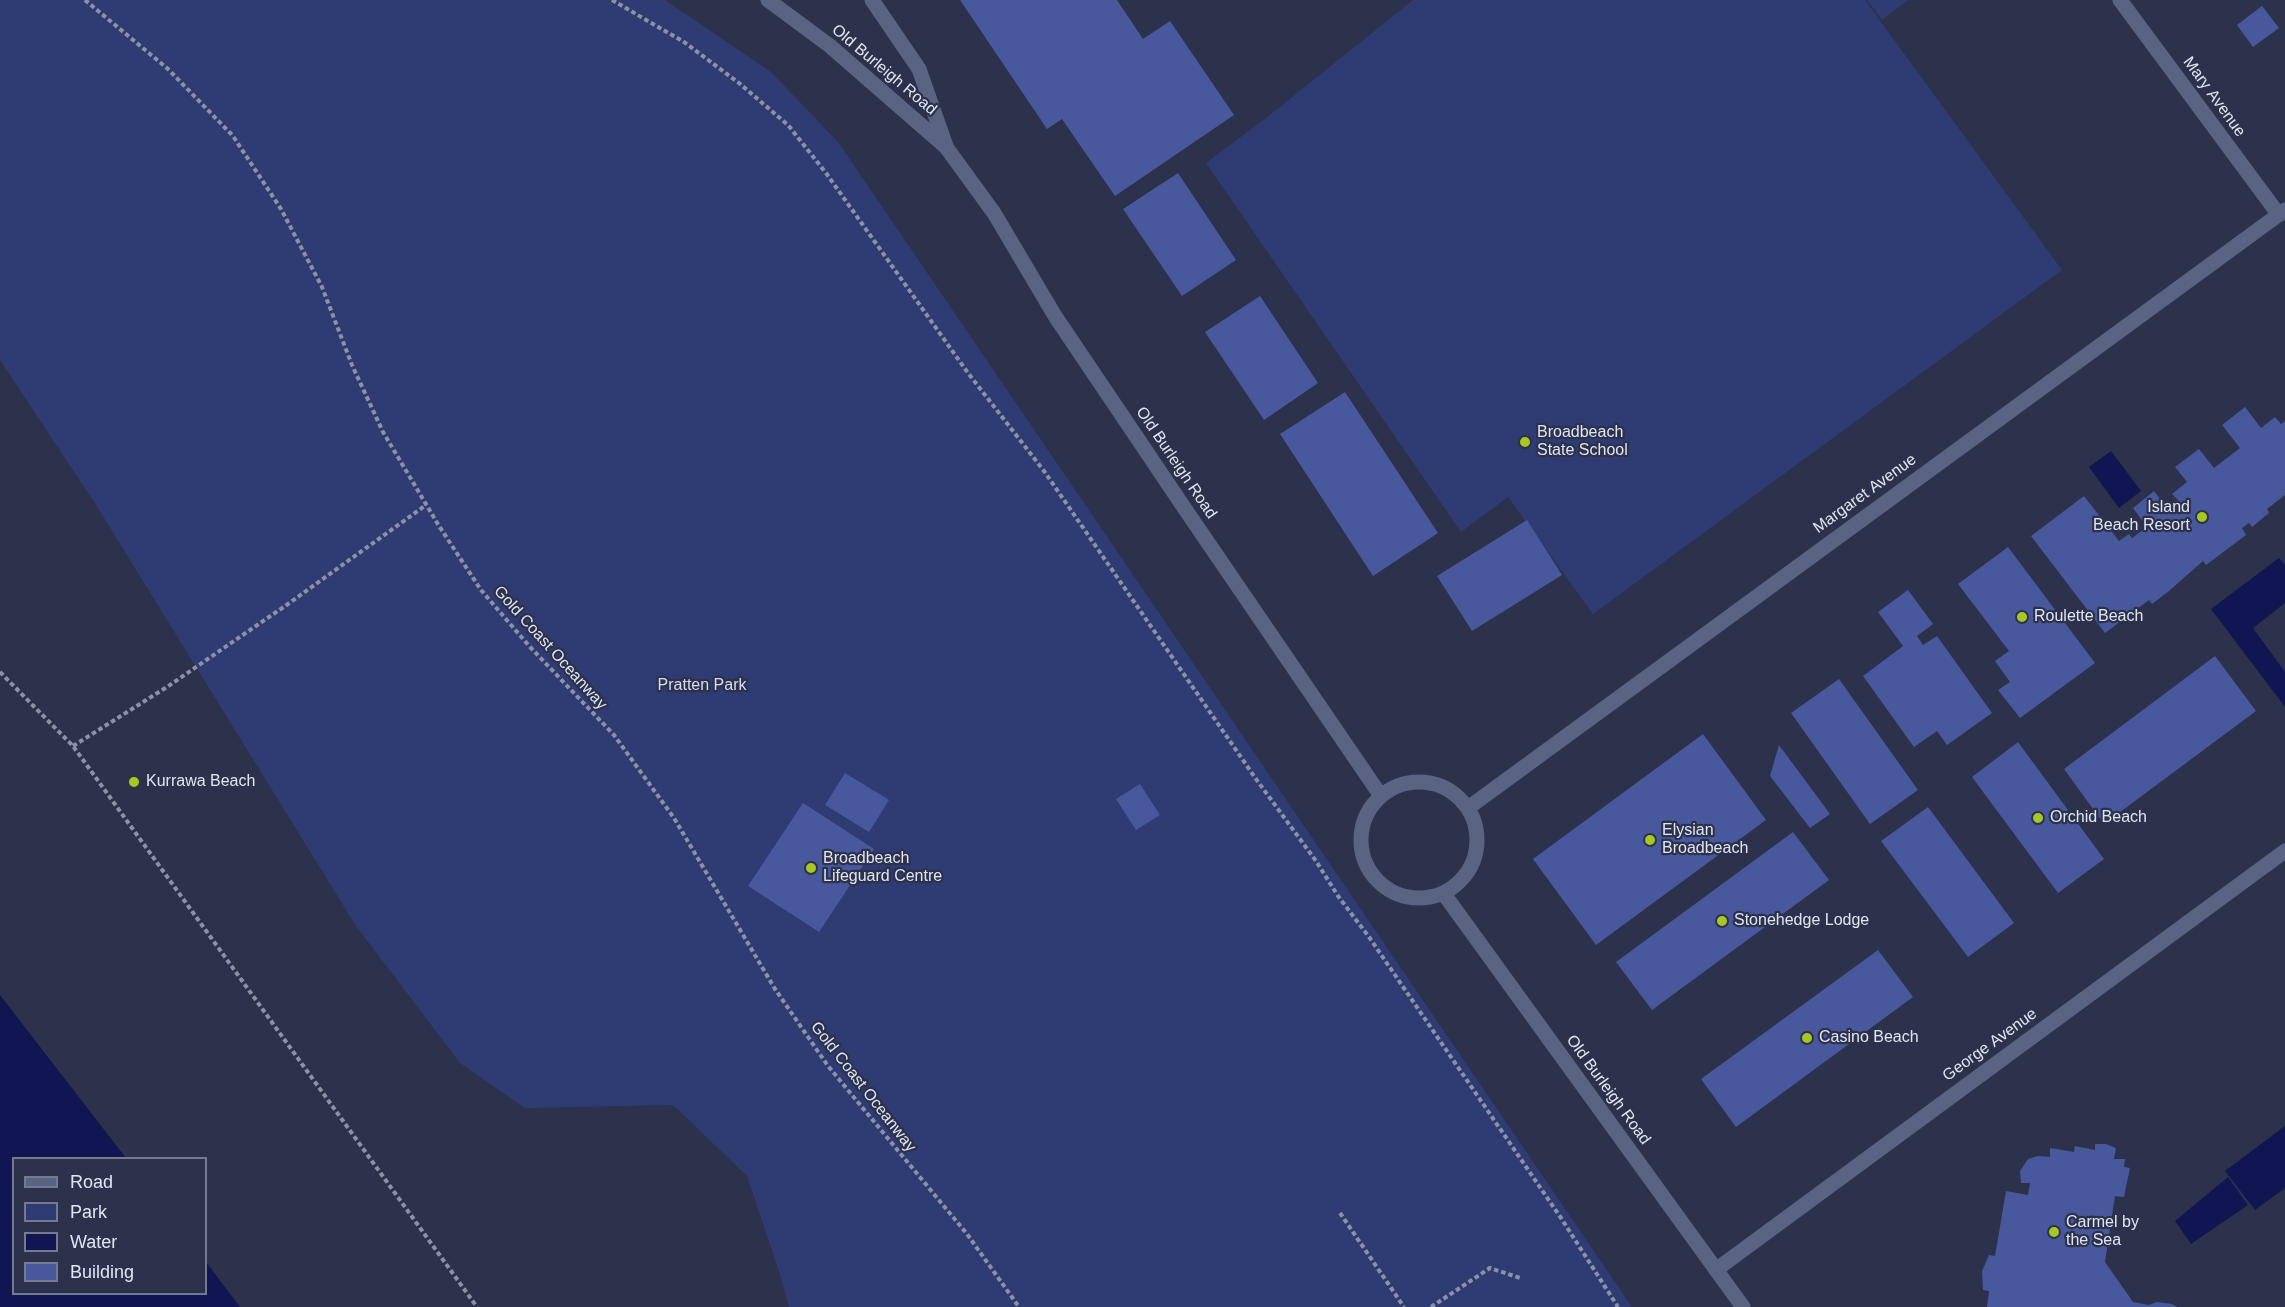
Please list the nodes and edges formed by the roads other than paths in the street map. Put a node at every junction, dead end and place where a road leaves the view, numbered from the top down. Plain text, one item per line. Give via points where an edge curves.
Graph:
1 (768, 0) edge
2 (872, 0) edge
3 (2120, 0) edge
4 (946, 147) junction
5 (2282, 213) edge
6 (1381, 796) junction
7 (1468, 808) junction
8 (2285, 851) edge
9 (1444, 894) junction
10 (1717, 1269) junction
11 (1743, 1307) edge

1 - 4 street, Old Burleigh Road via 830,46
2 - 4 street, Old Burleigh Road via 919,69
3 - 5 street, Mary Avenue
4 - 6 street, Old Burleigh Road via 994,213 1055,316
5 - 7 street, Margaret Avenue
6 - 7 street via 1406,783 1426,782 1454,793
6 - 9 street via 1364,821 1361,848 1369,872 1399,896 1425,899
7 - 9 street via 1476,825 1475,859 1465,877
8 - 10 street, George Avenue
9 - 10 street, Old Burleigh Road
10 - 11 street, Old Burleigh Road

